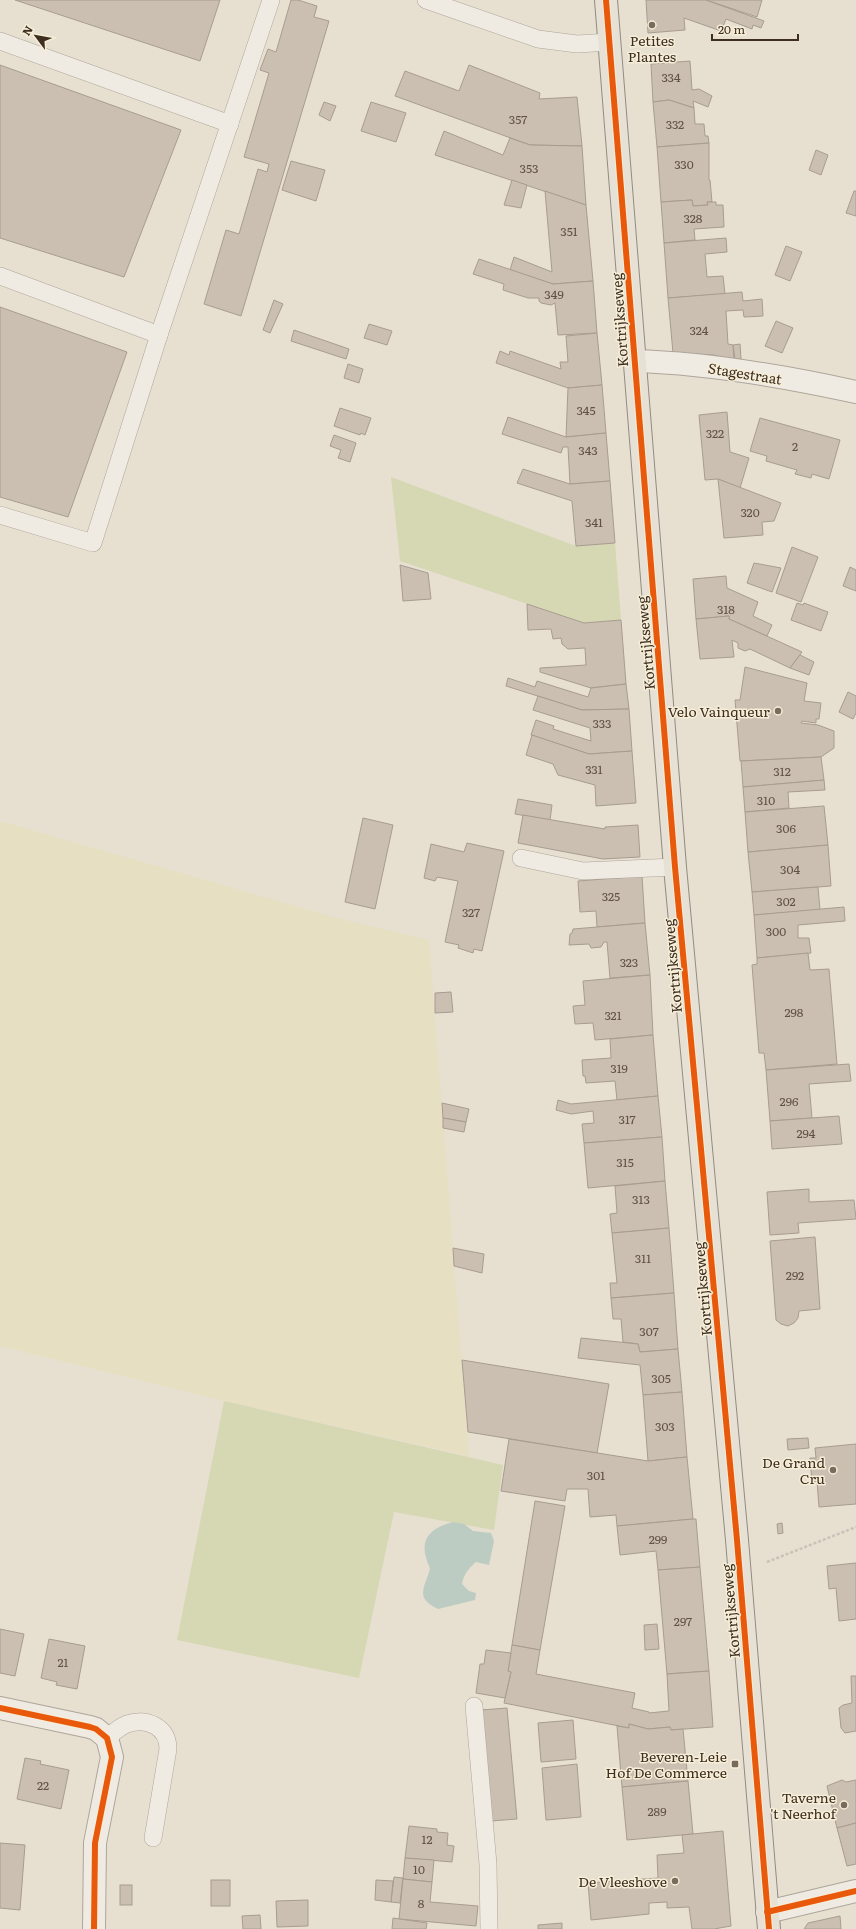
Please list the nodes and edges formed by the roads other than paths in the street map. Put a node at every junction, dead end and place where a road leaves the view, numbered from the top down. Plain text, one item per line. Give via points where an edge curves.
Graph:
1 (271, 0) edge
2 (426, 0) edge
3 (606, 0) edge
4 (0, 42) edge
5 (610, 42) junction
6 (230, 124) junction
7 (0, 276) edge
8 (159, 335) junction
9 (634, 361) junction
10 (856, 392) edge
11 (0, 515) edge
12 (521, 858) dead end
13 (675, 867) junction
14 (474, 1706) dead end
15 (0, 1708) edge
16 (107, 1738) junction
17 (153, 1838) dead end
18 (856, 1891) edge
19 (768, 1921) edge
20 (94, 1929) edge
21 (489, 1929) edge

1 - 6 lane
2 - 5 lane via 538,39 577,44
3 - 5 main road, Kortrijkseweg
4 - 6 lane
5 - 9 main road, Kortrijkseweg
6 - 8 lane
7 - 8 lane
8 - 11 lane via 93,543
9 - 10 street, Stagestraat via 720,368
9 - 13 main road, Kortrijkseweg
12 - 13 lane via 583,871
13 - 19 main road, Kortrijkseweg via 737,1540
14 - 21 lane via 488,1864
15 - 16 street via 84,1725 96,1729
16 - 17 lane via 120,1727 139,1722 155,1726 166,1735 168,1749
16 - 20 street via 112,1757 95,1843
18 - 19 street

